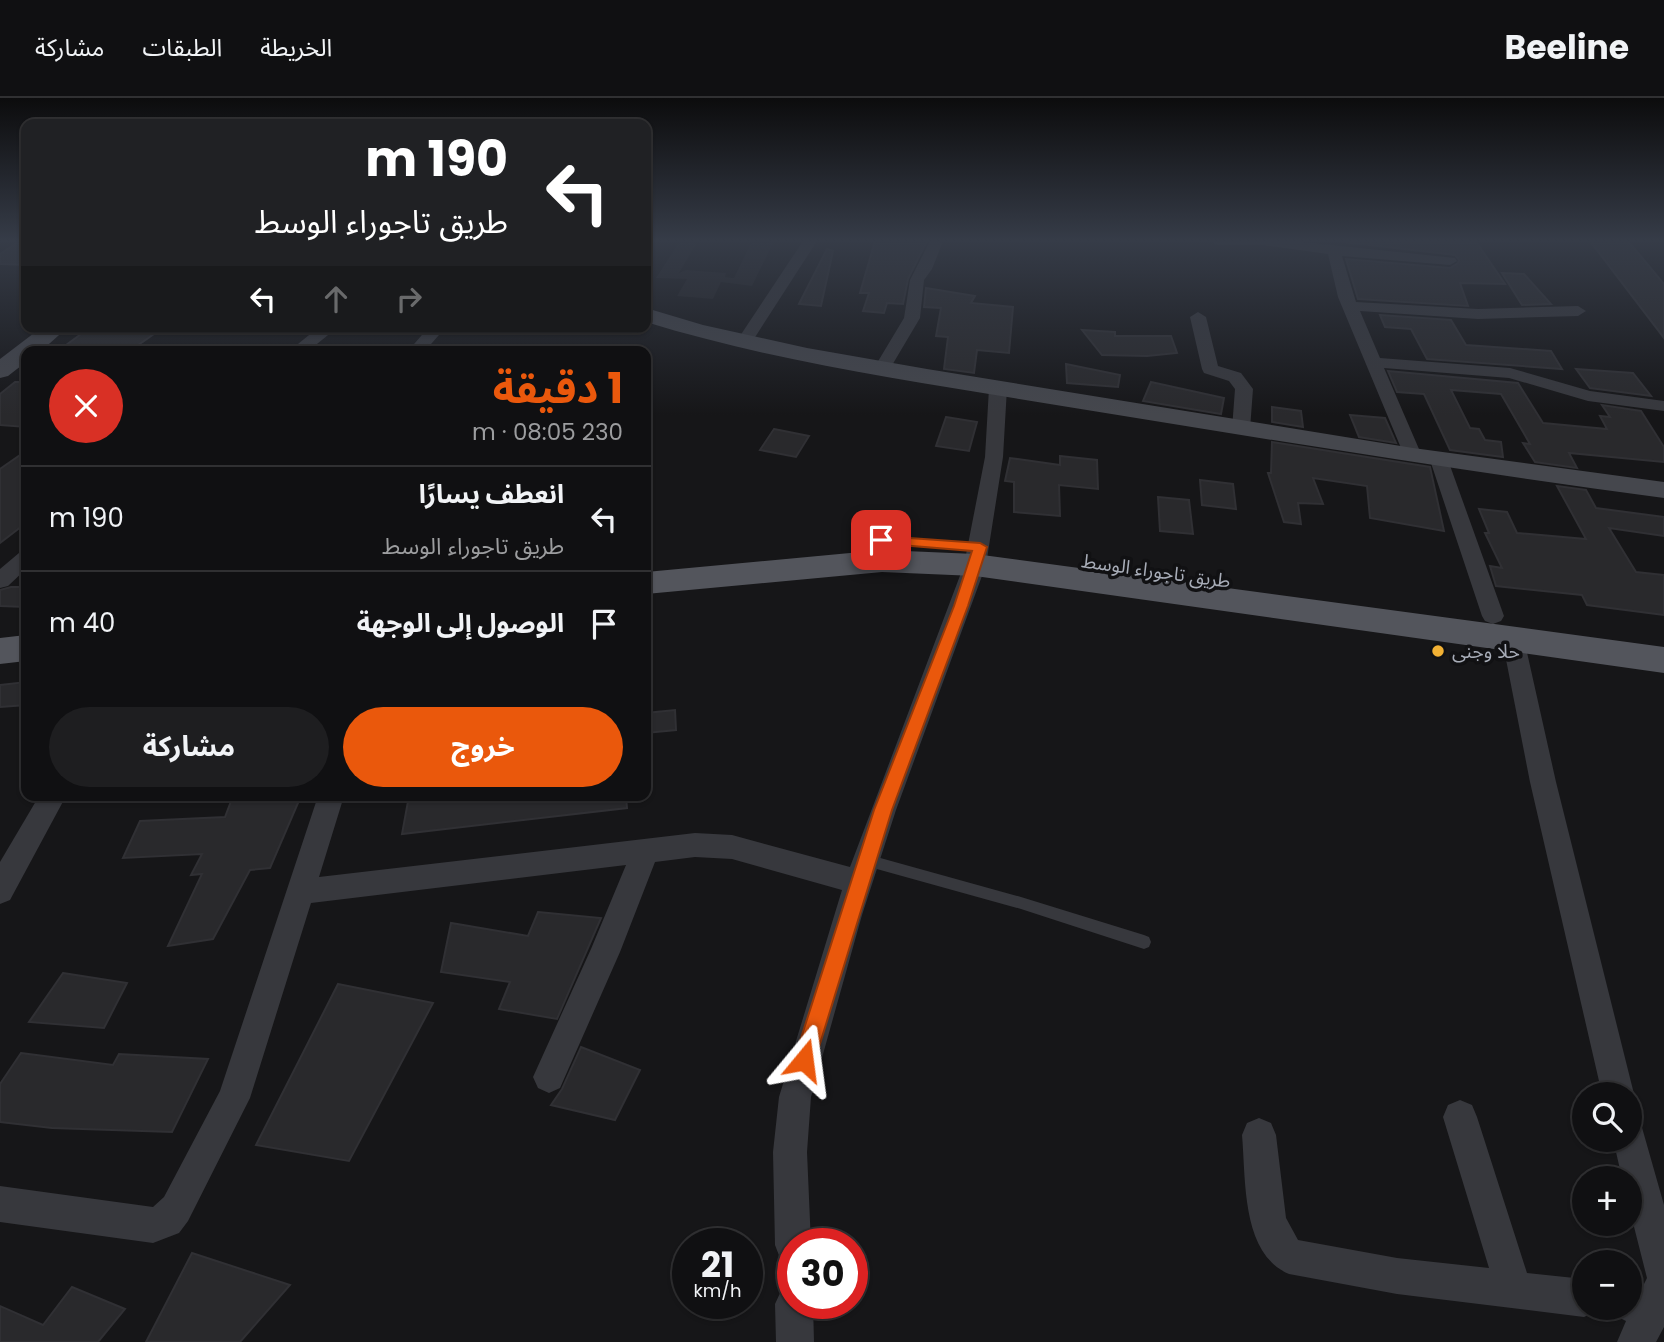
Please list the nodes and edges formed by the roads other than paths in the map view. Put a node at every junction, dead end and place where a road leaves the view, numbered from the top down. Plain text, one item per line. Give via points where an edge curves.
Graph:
1 (772, 299) edge
2 (914, 299) edge
3 (1348, 299) edge
4 (1350, 306) junction
5 (1578, 311) dead end
6 (651, 316) edge
7 (1198, 317) dead end
8 (49, 333) edge
9 (322, 333) edge
10 (433, 333) edge
11 (744, 342) junction
12 (32, 346) edge
13 (304, 346) edge
14 (421, 346) edge
15 (21, 355) edge
16 (1373, 362) junction
17 (881, 368) junction
18 (0, 371) edge
19 (998, 388) junction
20 (1664, 406) edge
21 (1241, 429) junction
22 (1413, 456) junction
23 (1439, 460) junction
24 (1664, 490) edge
25 (978, 556) junction
26 (21, 562) edge
27 (651, 562) edge
28 (0, 580) edge
29 (651, 583) edge
30 (21, 623) edge
31 (0, 625) edge
32 (1503, 627) junction
33 (1664, 639) edge
34 (21, 649) edge
35 (0, 651) edge
36 (1664, 660) edge
37 (50, 801) edge
38 (329, 801) edge
39 (646, 849) junction
40 (863, 871) junction
41 (0, 891) edge
42 (301, 892) junction
43 (1144, 942) dead end
44 (549, 1077) dead end
45 (1615, 1082) edge
46 (1460, 1117) dead end
47 (1259, 1135) dead end
48 (1632, 1152) edge
49 (0, 1204) edge
50 (792, 1228) edge
51 (1514, 1290) junction
52 (1655, 1295) edge
53 (1572, 1297) edge
54 (794, 1319) edge
55 (795, 1342) edge
56 (1636, 1342) edge

1 - 11 street
2 - 17 street via 912,318
3 - 4 street
4 - 5 street via 1478,314
4 - 16 street
6 - 11 street
7 - 21 street via 1210,369 1235,377 1244,389
8 - 12 street
9 - 13 street
10 - 14 street
11 - 17 street
15 - 18 street
16 - 20 street via 1515,374 1588,396
16 - 22 street
17 - 19 street
19 - 21 street
19 - 25 street via 994,457
21 - 22 street
22 - 23 street
23 - 24 street
23 - 32 street
25 - 27 main road via 881,540
25 - 29 main road
25 - 32 main road
25 - 40 street
26 - 28 street
30 - 31 main road
32 - 33 main road
32 - 36 main road
32 - 45 street
34 - 35 main road
37 - 41 street
38 - 42 street
39 - 40 street via 732,847
39 - 42 street
39 - 44 street
40 - 43 lane via 1021,903
40 - 50 street via 795,1097 790,1152
42 - 49 street via 233,1098 166,1220 153,1225
46 - 51 street
47 - 51 street via 1270,1232 1289,1256 1397,1276
48 - 52 street
51 - 53 street
52 - 56 street
54 - 55 street

